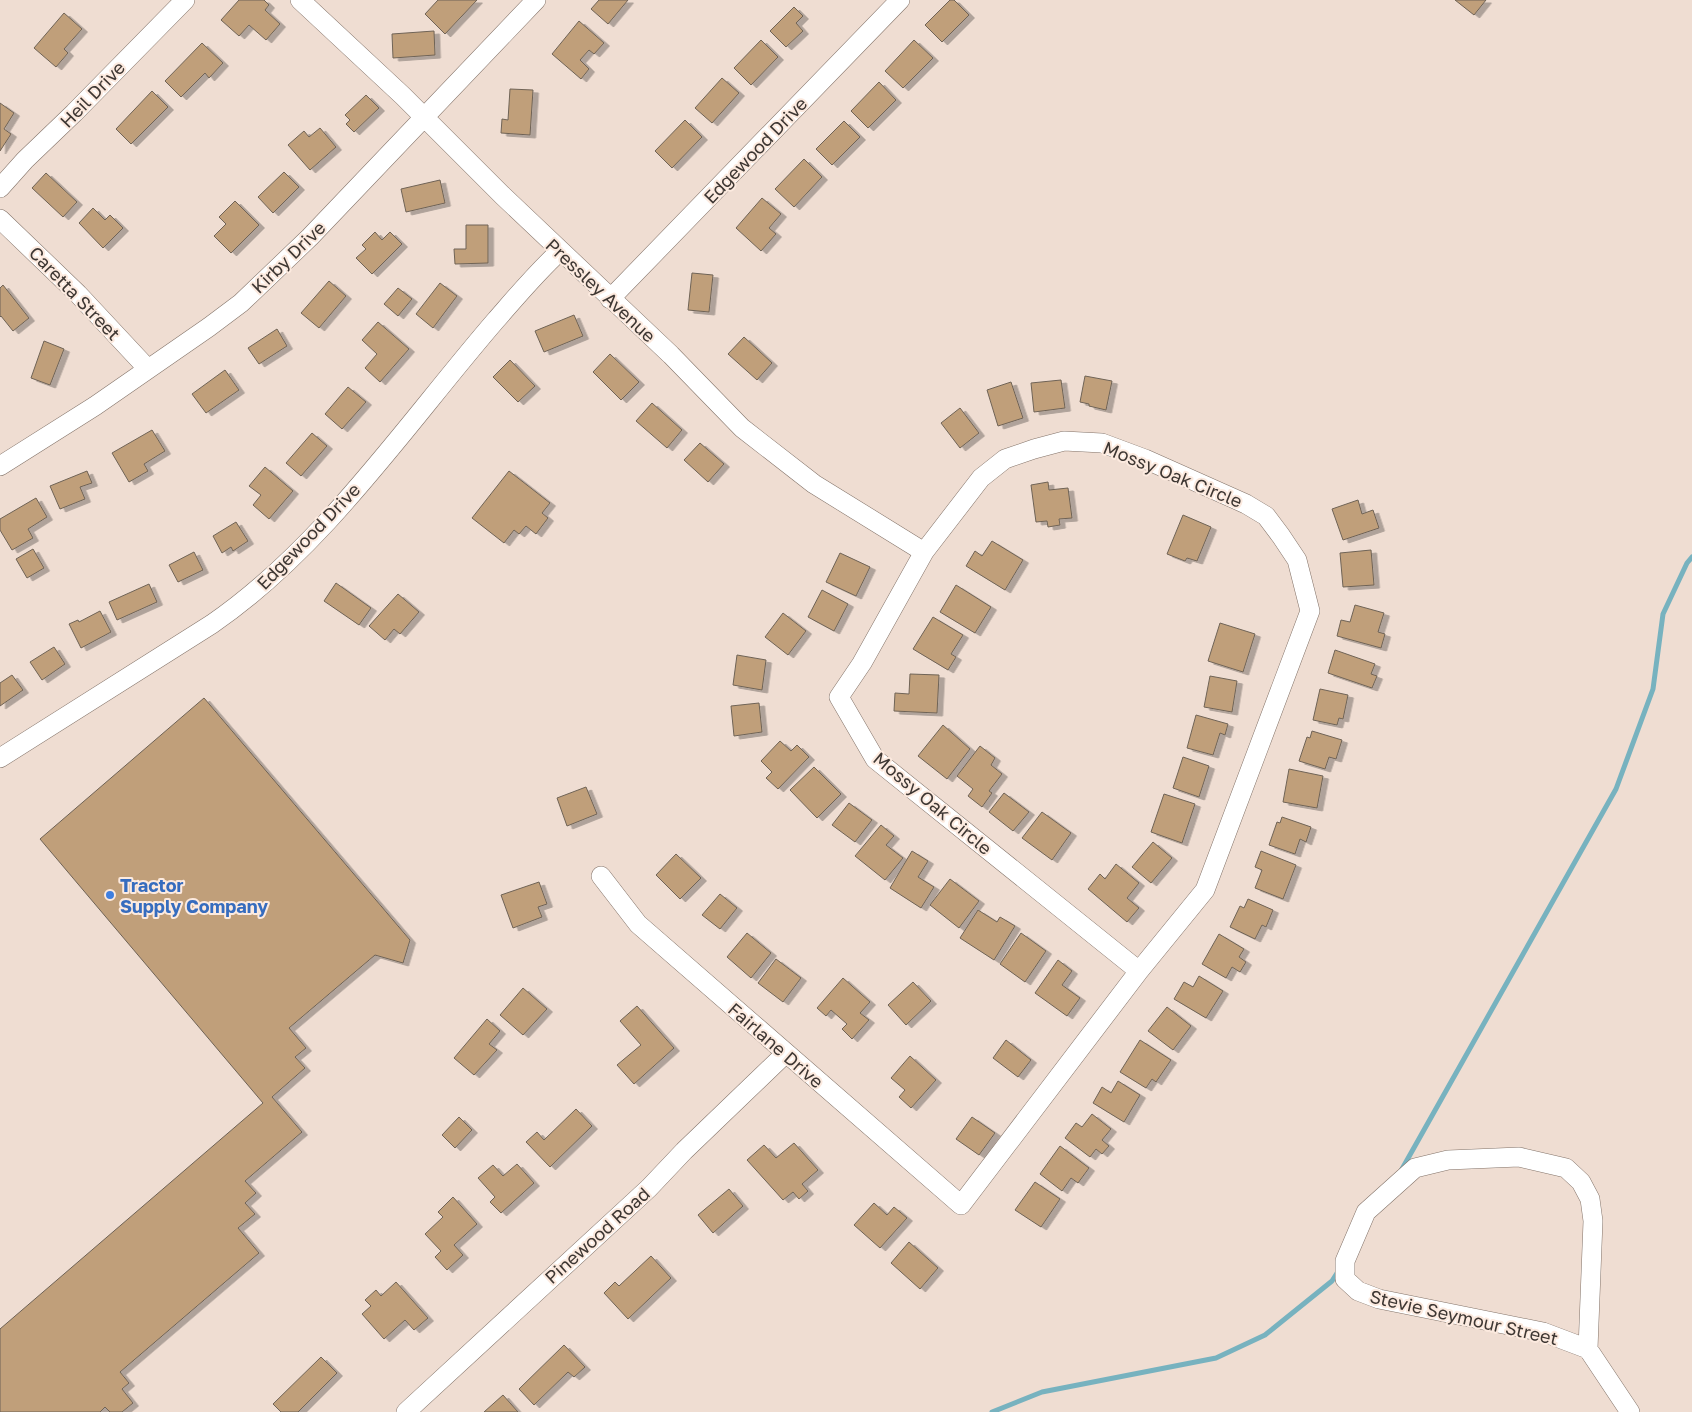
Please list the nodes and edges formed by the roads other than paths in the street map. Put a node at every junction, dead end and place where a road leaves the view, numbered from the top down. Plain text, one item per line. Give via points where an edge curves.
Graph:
1 (185, 0) edge
2 (300, 0) edge
3 (536, 0) edge
4 (900, 0) edge
5 (424, 117) junction
6 (0, 188) edge
7 (0, 219) edge
8 (560, 251) junction
9 (610, 299) junction
10 (148, 369) junction
11 (0, 466) edge
12 (924, 552) junction
13 (0, 758) edge
14 (601, 876) dead end
15 (1139, 971) junction
16 (785, 1054) junction
17 (961, 1205) joint
18 (1588, 1350) junction
19 (406, 1412) edge
20 (1630, 1412) edge

1 - 6 street, Heil Drive
2 - 5 street, Pressley Avenue
3 - 5 street, Kirby Drive
4 - 9 street, Edgewood Drive
5 - 8 street, Pressley Avenue
5 - 10 street, Kirby Drive via 310,237 241,303
7 - 10 street, Caretta Street via 78,294
8 - 9 street, Pressley Avenue
8 - 13 street, Edgewood Drive via 539,270 457,365 327,522 272,577 217,620
9 - 12 street, Pressley Avenue via 671,355 742,428 814,484
10 - 11 street, Kirby Drive
12 - 15 street, Mossy Oak Circle via 839,697 875,759
12 - 15 street, Mossy Oak Circle via 981,478 1005,459 1064,441 1102,443 1246,504 1266,516 1296,560 1310,611 1253,766 1205,890
14 - 16 street, Fairlane Drive via 638,924
15 - 17 street, Mossy Oak Circle
16 - 17 street, Fairlane Drive
16 - 19 street, Pinewood Road via 649,1188
18 - 18 street, Stevie Seymour Street via 1593,1221 1590,1199 1581,1182 1566,1168 1519,1157 1448,1160 1415,1168 1366,1212 1345,1260 1345,1279 1358,1291 1379,1299 1543,1332
18 - 20 street

